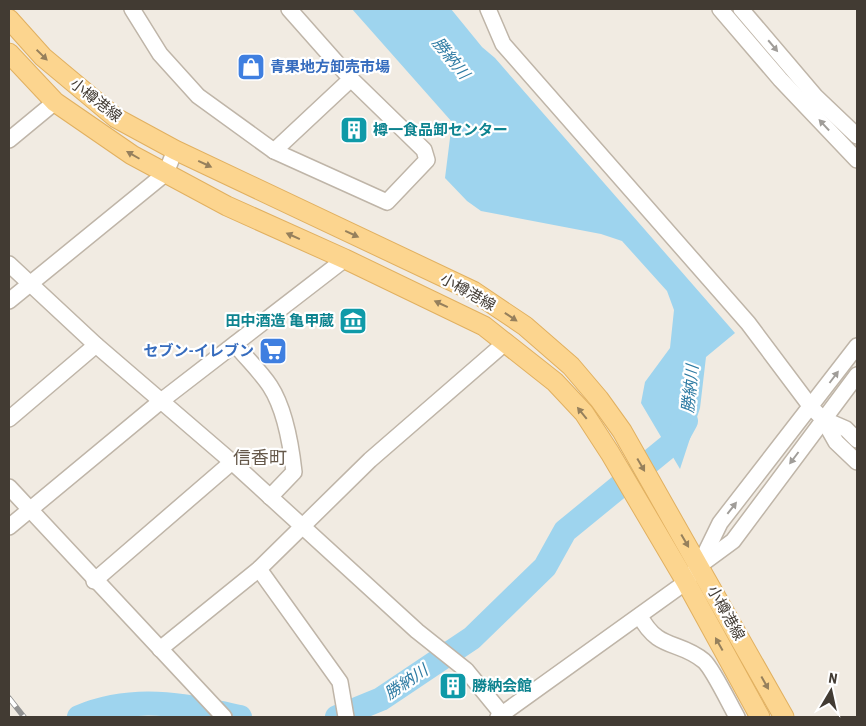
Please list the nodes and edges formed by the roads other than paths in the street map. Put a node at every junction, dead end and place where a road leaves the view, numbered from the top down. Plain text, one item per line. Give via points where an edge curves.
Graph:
1 (132, 9) edge
2 (289, 9) edge
3 (488, 9) edge
4 (720, 9) edge
5 (741, 9) edge
6 (10, 24) edge
7 (9, 53) edge
8 (351, 79) junction
9 (55, 102) junction
10 (857, 136) edge
11 (9, 140) edge
12 (175, 150) junction
13 (274, 151) junction
14 (857, 160) edge
15 (166, 173) junction
16 (345, 259) junction
17 (9, 264) edge
18 (30, 283) junction
19 (9, 301) edge
20 (506, 342) junction
21 (235, 344) junction
22 (96, 345) junction
23 (857, 346) edge
24 (857, 374) edge
25 (161, 401) junction
26 (811, 407) junction
27 (9, 419) edge
28 (823, 419) junction
29 (857, 440) edge
30 (232, 462) junction
31 (857, 462) edge
32 (9, 487) edge
33 (270, 498) junction
34 (30, 509) junction
35 (9, 527) edge
36 (302, 527) junction
37 (699, 566) junction
38 (259, 569) junction
39 (94, 581) junction
40 (686, 582) junction
41 (640, 616) junction
42 (160, 649) junction
43 (500, 716) edge
44 (224, 717) edge
45 (346, 717) edge
46 (737, 717) edge
47 (760, 717) edge
48 (784, 717) edge

1 - 13 street via 160,54 198,96
2 - 8 street
3 - 26 street via 503,44 748,322
14 -> 4 street via 780,79
5 -> 10 street via 816,97
6 -> 12 main road, 小樽港線 via 116,118
7 - 9 main road, 小樽港線
8 - 13 street
8 - 13 street via 424,150 427,160 387,202
9 - 11 street
15 -> 9 main road, 小樽港線
12 - 15 street
12 -> 37 main road, 小樽港線 via 473,291 525,326 571,366 600,399 622,431
16 -> 15 main road, 小樽港線 via 228,206
15 - 18 street
20 -> 16 main road, 小樽港線 via 457,313
16 - 21 street
17 - 18 street
18 - 19 street
18 - 22 street
20 - 36 street via 370,460
40 -> 20 main road, 小樽港線 via 584,414 555,382
21 - 25 street
21 - 33 street via 270,387 282,416 294,472
22 - 25 street
22 - 27 street
26 -> 23 street
24 - 28 street
25 - 30 street
25 - 34 street
26 - 28 street
37 -> 26 street via 720,523
28 - 29 street via 846,429
28 - 31 street via 836,442
28 -> 37 street via 733,541
30 - 33 street
30 - 39 street
32 - 34 street
33 - 36 street
34 - 35 street
34 - 39 street
36 - 38 street
36 - 43 street via 417,631 466,670
37 - 40 street
37 -> 48 main road, 小樽港線
38 - 42 street
38 - 45 street via 340,682
39 - 42 street
40 - 41 street
47 -> 40 main road, 小樽港線
41 - 43 street
41 - 46 street via 648,631 705,662
42 - 44 street

